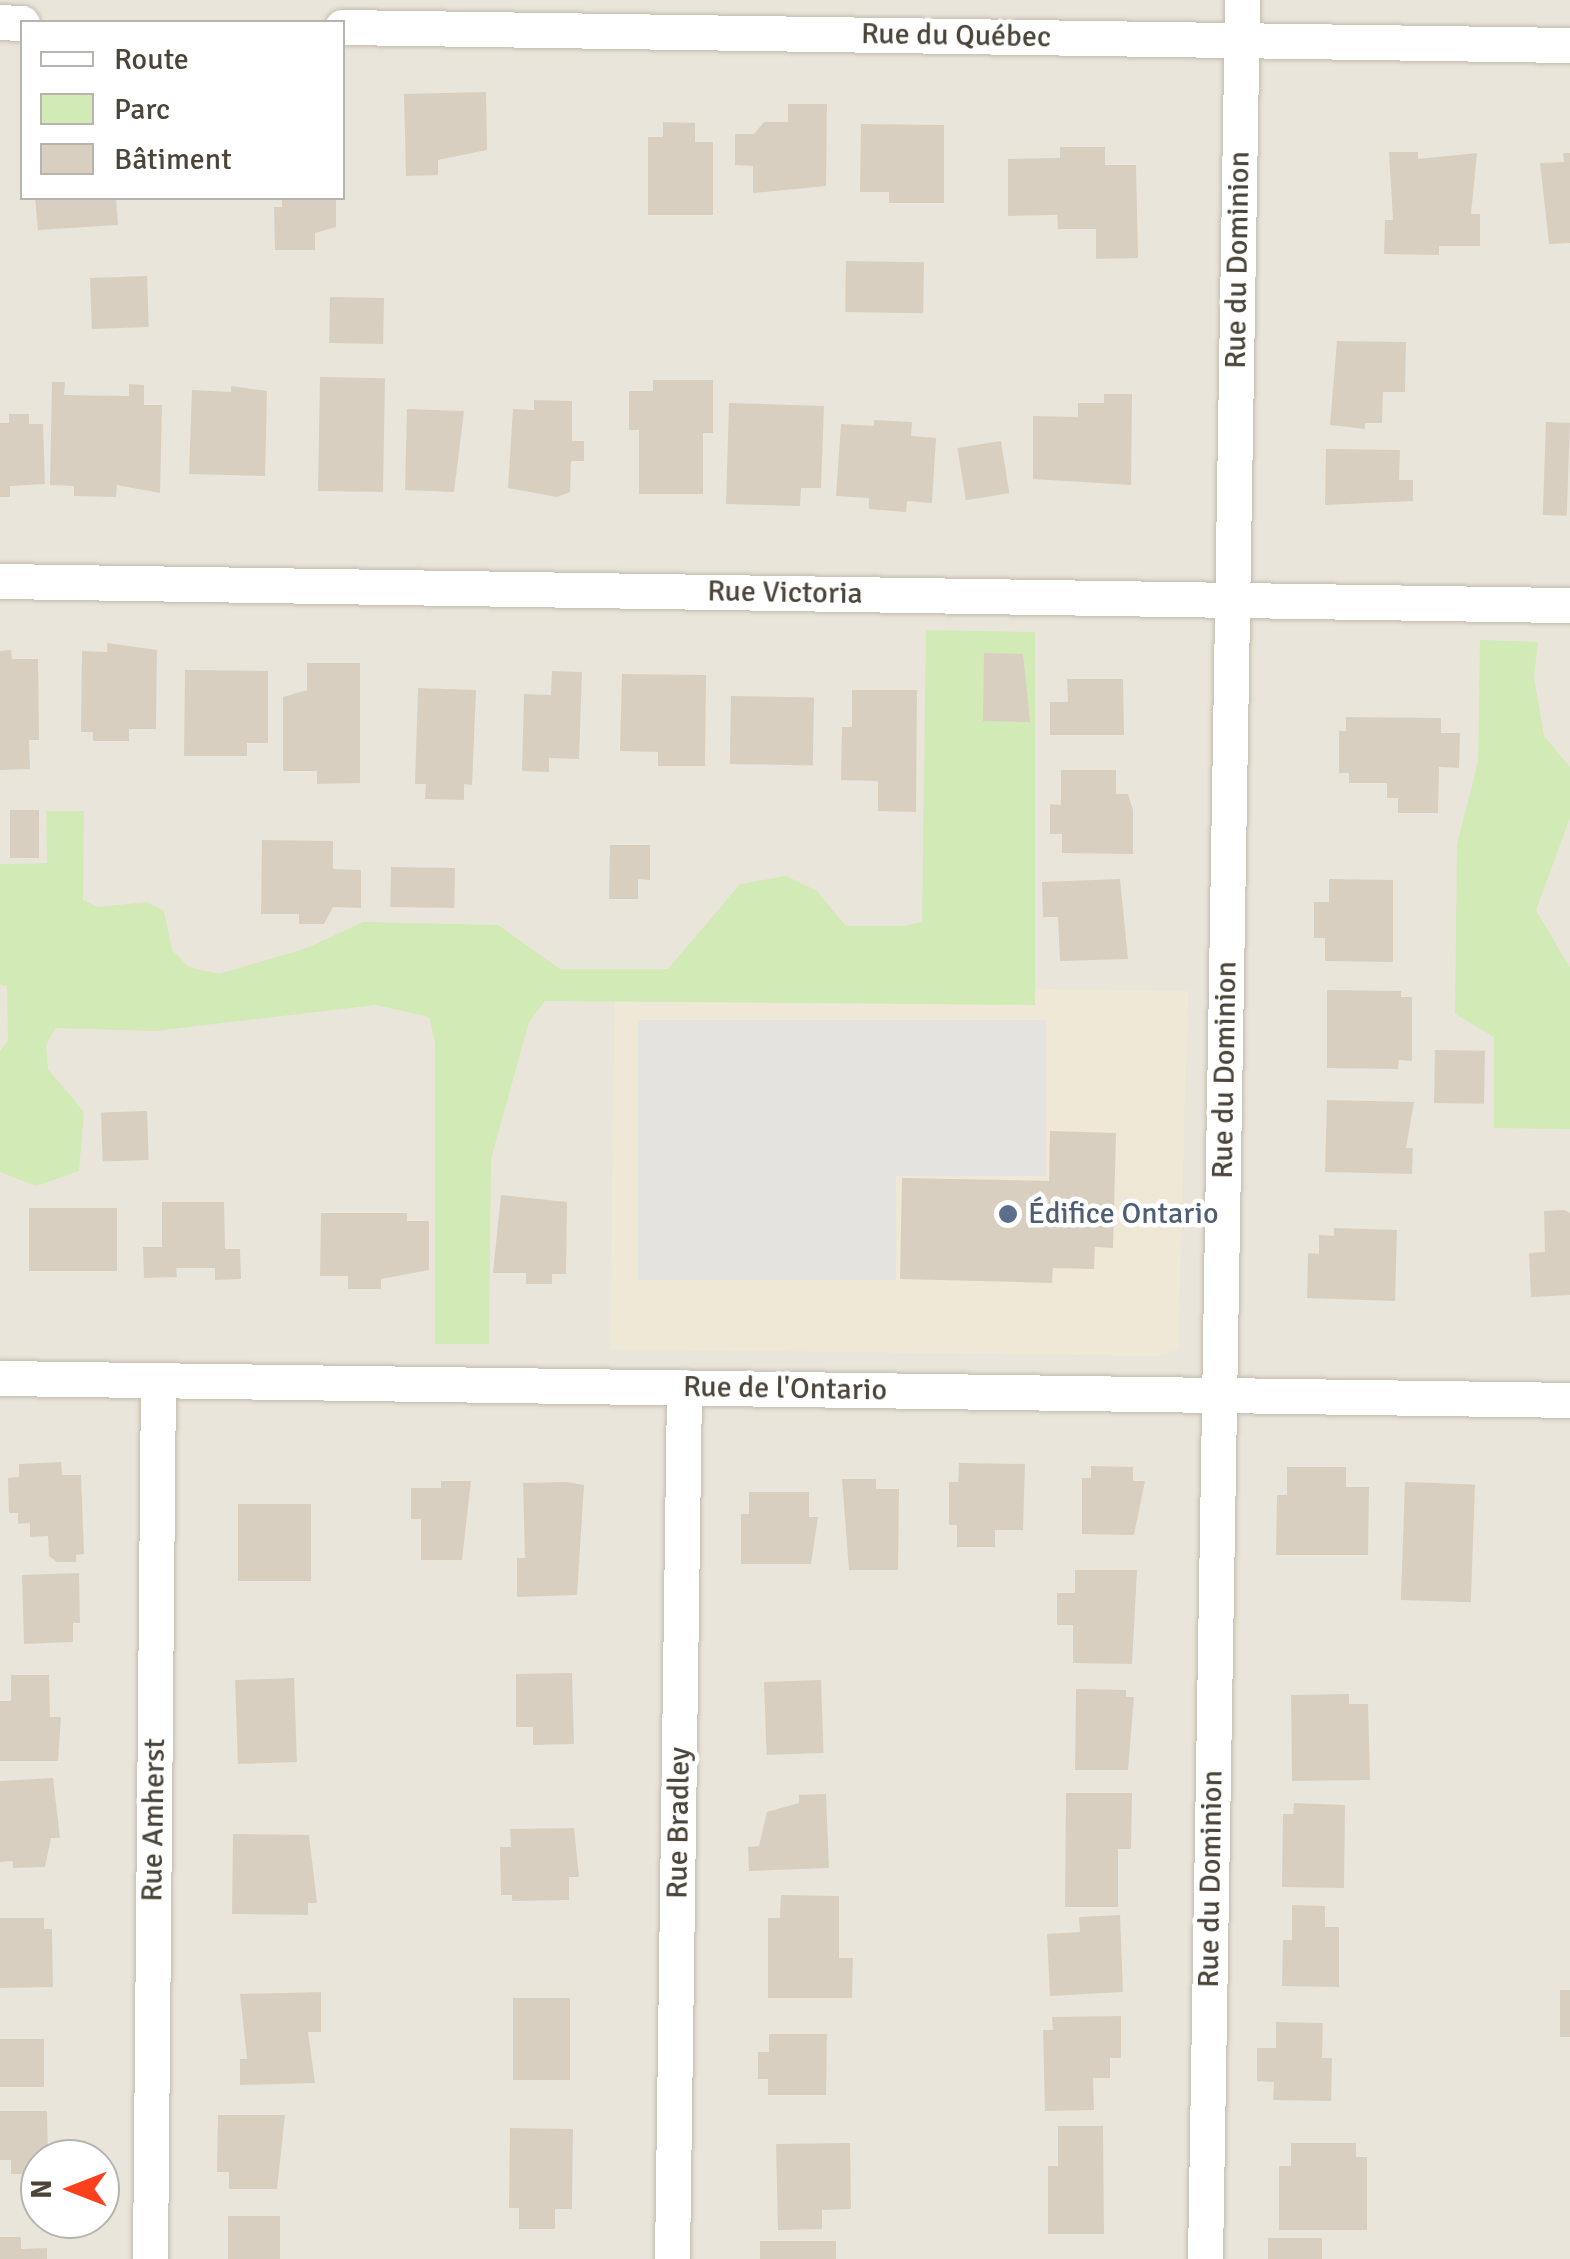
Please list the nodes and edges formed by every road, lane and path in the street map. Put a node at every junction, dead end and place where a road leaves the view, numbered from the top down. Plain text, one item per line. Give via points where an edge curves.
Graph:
1 (1242, 0) edge
2 (345, 27) edge
3 (1241, 40) junction
4 (1570, 45) edge
5 (0, 580) edge
6 (1232, 600) junction
7 (1570, 604) edge
8 (0, 1378) edge
9 (158, 1380) junction
10 (684, 1388) junction
11 (1219, 1395) junction
12 (1570, 1400) edge
13 (150, 2259) edge
14 (672, 2259) edge
15 (1205, 2259) edge

1 - 3 street, Rue du Dominion
2 - 3 street, Rue du Québec
3 - 4 street, Rue du Québec
3 - 6 street, Rue du Dominion
5 - 6 street, Rue Victoria
6 - 7 street, Rue Victoria
6 - 11 street, Rue du Dominion
8 - 9 street, Rue de l'Ontario
9 - 10 street, Rue de l'Ontario
9 - 13 street, Rue Amherst
10 - 11 street, Rue de l'Ontario
10 - 14 street, Rue Bradley
11 - 12 street, Rue de l'Ontario
11 - 15 street, Rue du Dominion

